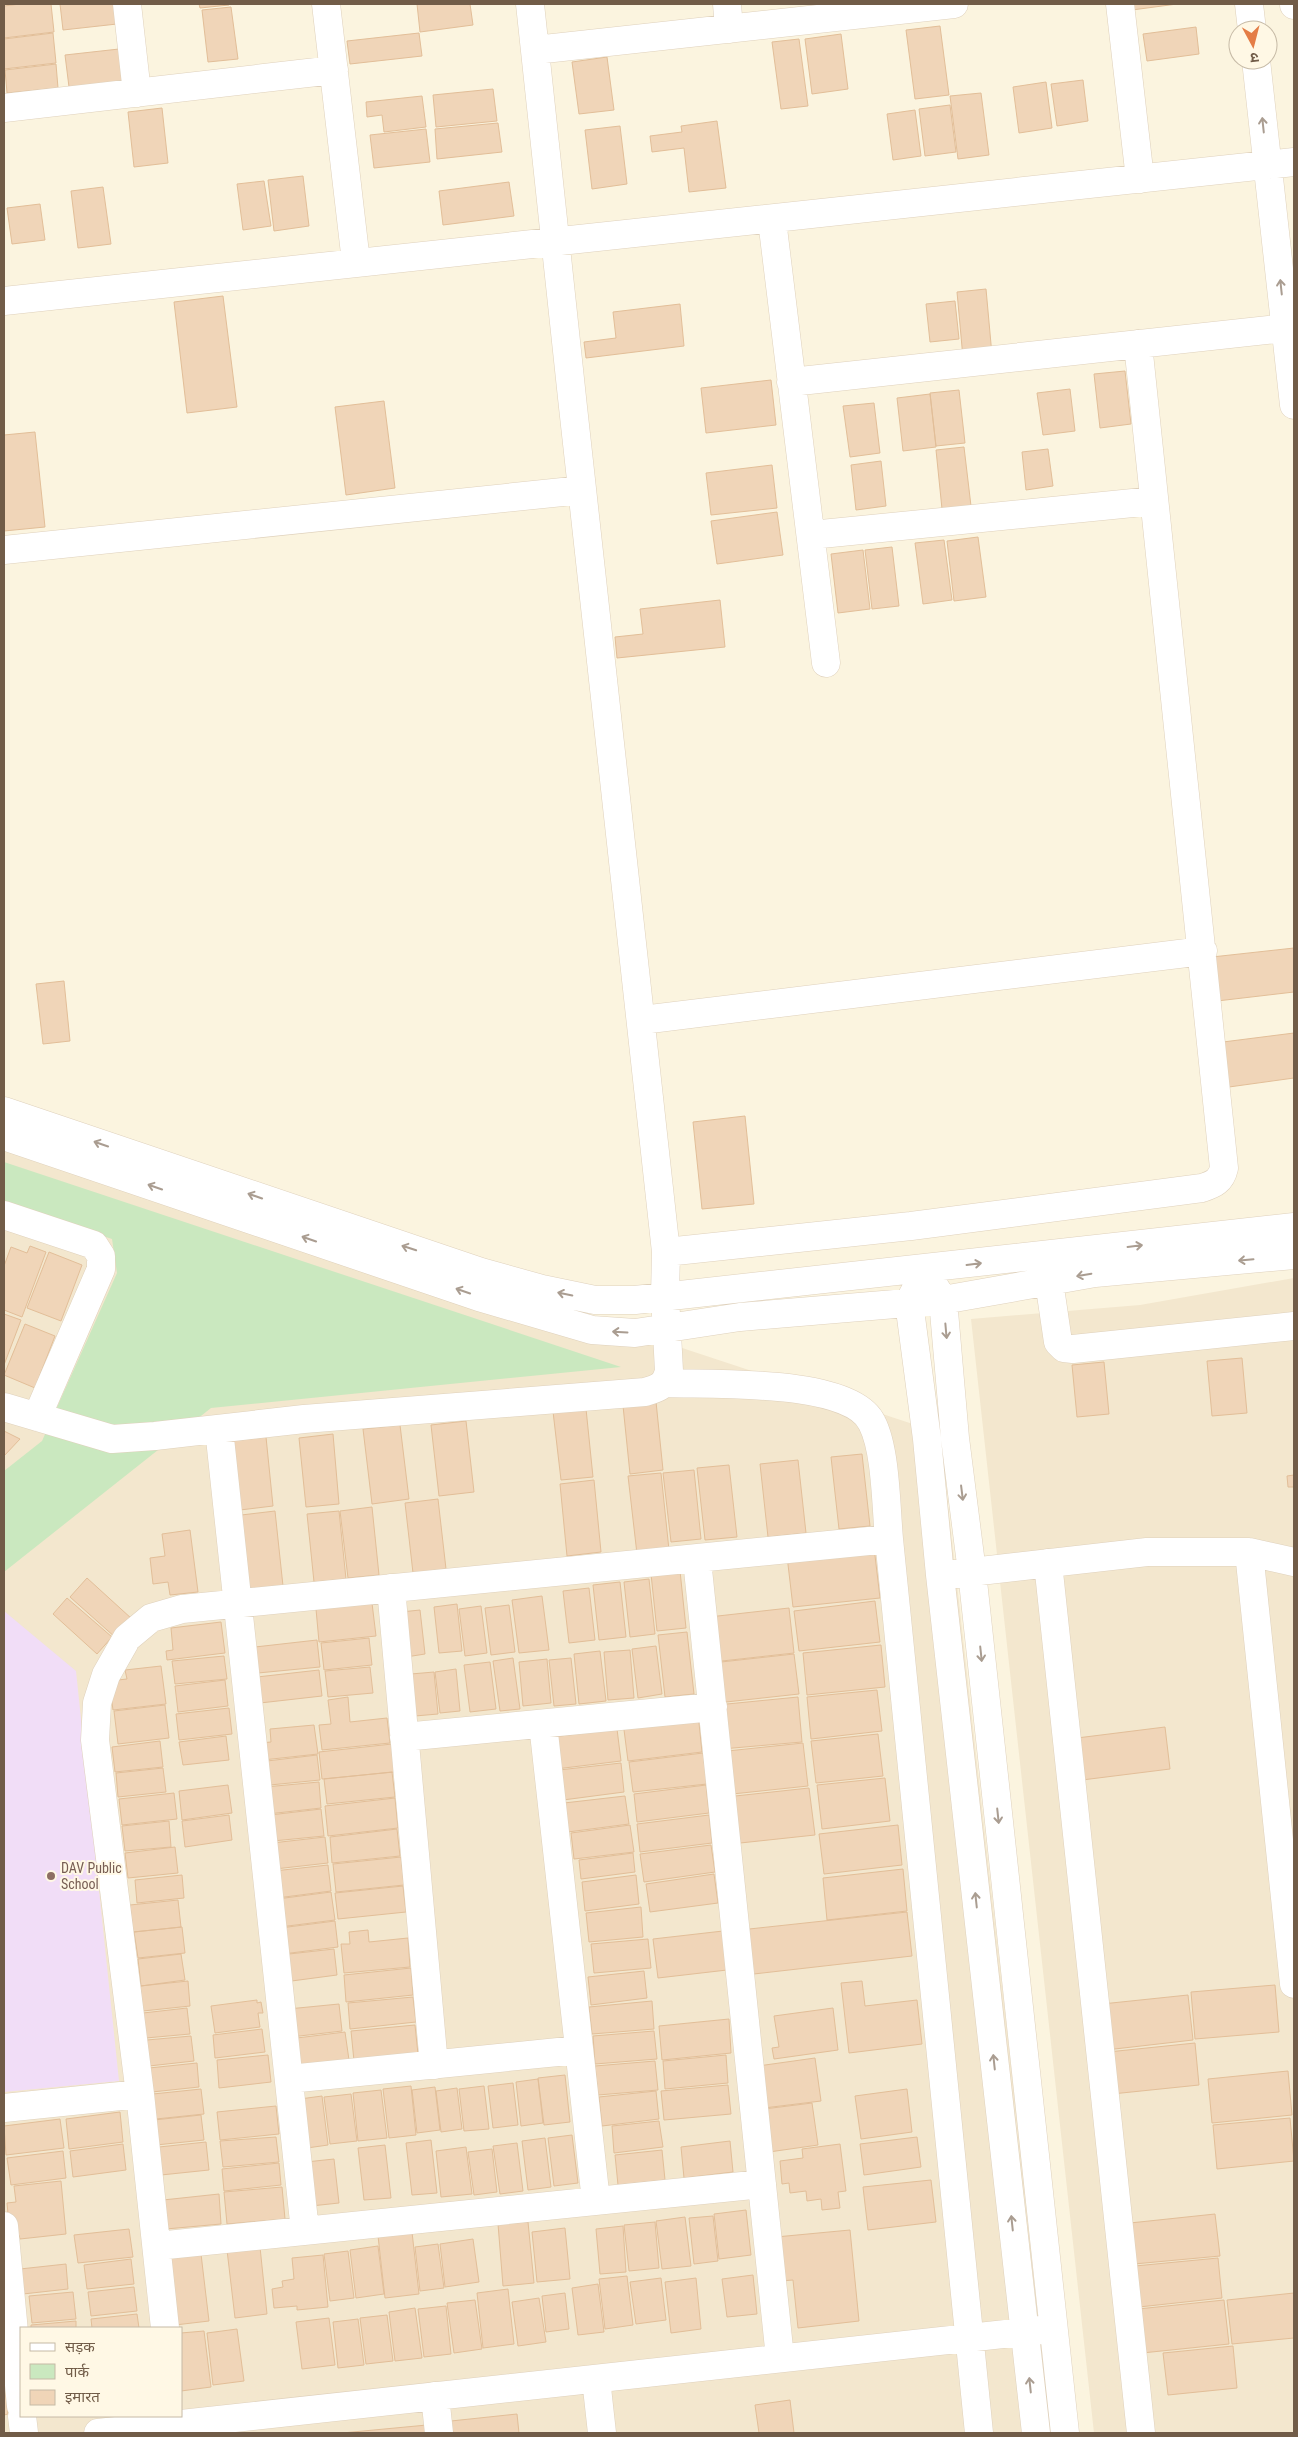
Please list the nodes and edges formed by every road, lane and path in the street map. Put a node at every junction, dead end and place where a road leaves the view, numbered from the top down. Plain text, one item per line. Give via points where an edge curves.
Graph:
1 (127, 4) edge
2 (326, 4) edge
3 (530, 4) edge
4 (954, 4) edge
5 (1120, 4) edge
6 (1249, 4) edge
7 (728, 16) edge
8 (1251, 20) edge
9 (535, 50) junction
10 (334, 70) junction
11 (1257, 70) edge
12 (137, 93) junction
13 (4, 108) edge
14 (1294, 162) edge
15 (1267, 165) junction
16 (1140, 179) junction
17 (772, 220) junction
18 (556, 242) junction
19 (356, 262) junction
20 (4, 301) edge
21 (1286, 328) junction
22 (1138, 344) junction
23 (791, 382) junction
24 (1294, 405) edge
25 (582, 490) junction
26 (1153, 501) junction
27 (811, 535) junction
28 (4, 550) edge
29 (826, 663) dead end
30 (1203, 951) junction
31 (642, 1020) junction
32 (4, 1111) edge
33 (4, 1136) edge
34 (4, 1215) edge
35 (1294, 1227) edge
36 (666, 1252) junction
37 (1294, 1255) edge
38 (925, 1270) junction
39 (1049, 1281) junction
40 (665, 1296) junction
41 (943, 1300) junction
42 (909, 1302) junction
43 (1294, 1326) edge
44 (668, 1328) junction
45 (666, 1383) junction
46 (4, 1407) edge
47 (46, 1420) junction
48 (219, 1429) junction
49 (889, 1539) junction
50 (1249, 1552) junction
51 (697, 1560) junction
52 (1294, 1562) edge
53 (1048, 1563) junction
54 (972, 1572) junction
55 (940, 1575) junction
56 (391, 1588) junction
57 (239, 1604) junction
58 (712, 1707) junction
59 (543, 1724) junction
60 (404, 1737) junction
61 (1294, 1984) edge
62 (578, 2050) junction
63 (434, 2065) junction
64 (289, 2079) junction
65 (140, 2094) junction
66 (4, 2108) edge
67 (762, 2184) junction
68 (596, 2201) junction
69 (4, 2226) edge
70 (305, 2231) junction
71 (157, 2246) junction
72 (6, 2266) edge
73 (165, 2327) edge
74 (1054, 2328) junction
75 (1024, 2332) junction
76 (970, 2338) junction
77 (780, 2358) junction
78 (596, 2379) junction
79 (435, 2396) junction
80 (20, 2397) edge
81 (22, 2417) edge
82 (175, 2420) edge
83 (24, 2433) edge
84 (98, 2433) edge
85 (439, 2433) edge
86 (602, 2433) edge
87 (979, 2433) edge
88 (1036, 2433) edge
89 (1065, 2433) edge
90 (1140, 2433) edge

1 - 12 street
2 - 10 street
3 - 9 street
4 - 7 street
5 - 16 street
6 - 8 street
7 - 9 street
9 - 18 street
10 - 12 street
10 - 19 street
15 -> 11 street
12 - 13 street
14 - 15 street
15 - 16 street
21 -> 15 street
16 - 17 street
17 - 18 street
17 - 23 street
18 - 19 street
18 - 25 street
19 - 20 street
21 - 22 street
21 - 24 street
22 - 23 street
22 - 26 street
23 - 27 street
25 - 28 street
25 - 31 street
26 - 27 street
26 - 30 street
27 - 29 street
30 - 31 street
30 - 36 street via 1224,1168 1222,1178 1214,1185 911,1226
31 - 36 street
40 -> 32 street via 595,1300 542,1289 380,1239
44 -> 33 street via 635,1333 592,1330 550,1319
34 - 47 street via 94,1244 101,1256 101,1269
38 -> 35 street
36 - 40 street
37 -> 39 street via 1095,1273
38 - 40 street
38 - 41 street
38 - 42 street
39 - 41 street
39 - 43 street via 1058,1342 1064,1348
40 - 44 street
41 - 42 street
41 -> 54 street
42 - 44 street via 740,1317
42 - 55 street
44 - 45 street via 669,1371
45 - 48 street via 645,1392 304,1419
45 - 49 street via 780,1386 832,1395 856,1405 872,1422 880,1452
46 - 47 street
47 - 48 street via 112,1439
48 - 57 street
49 - 51 street
49 - 76 street
50 - 52 street
50 - 53 street via 1146,1552
50 - 61 street
51 - 56 street
51 - 58 street
53 - 54 street
53 - 90 street
54 - 55 street
54 -> 74 street
75 -> 55 street
56 - 57 street
56 - 60 street
57 - 64 street
57 - 65 street via 182,1609 152,1618 127,1638 106,1675 97,1703 95,1740
58 - 59 street
58 - 67 street
59 - 60 street
59 - 62 street
60 - 63 street
62 - 63 street
62 - 68 street
63 - 64 street
64 - 70 street
65 - 66 street
65 - 71 street
67 - 68 street
67 - 77 street
68 - 70 street
69 - 72 street
70 - 71 street
71 - 73 street
72 - 80 street
74 - 75 street
74 - 89 street
75 - 76 street
88 -> 75 street
76 - 77 street
76 - 87 street
77 - 78 street
78 - 79 street
78 - 86 street
79 - 82 street
79 - 85 street
81 - 83 street
82 - 84 street

